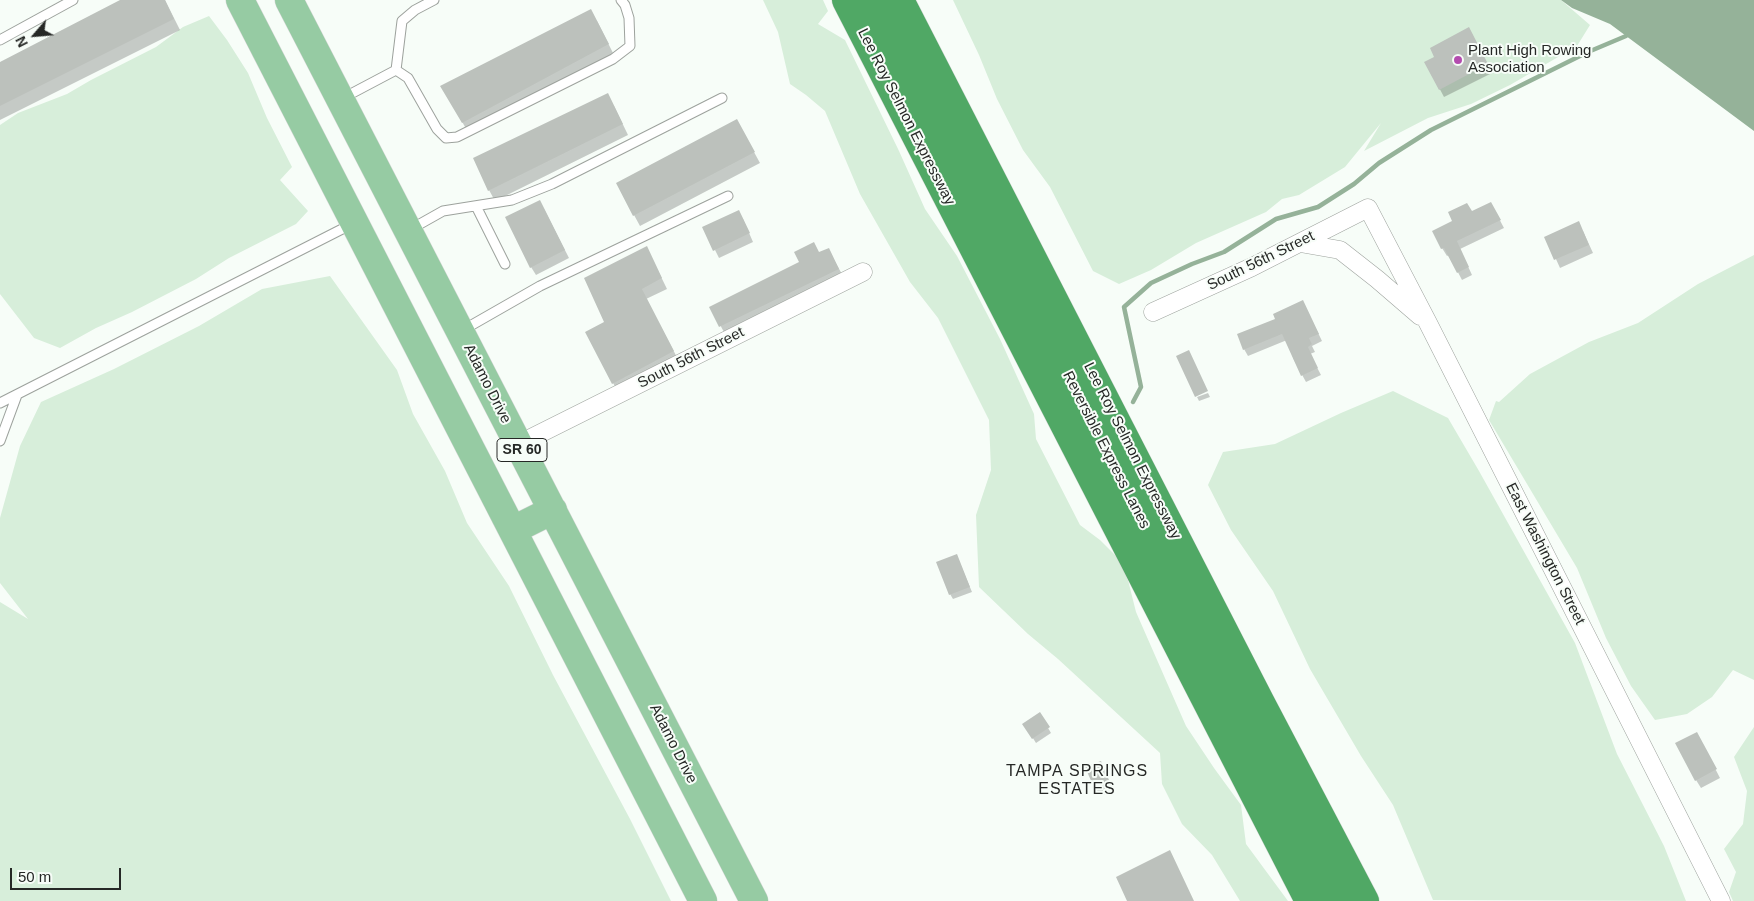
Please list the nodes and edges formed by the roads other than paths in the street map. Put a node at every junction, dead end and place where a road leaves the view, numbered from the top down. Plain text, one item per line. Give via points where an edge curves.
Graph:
1 (73, 0) edge
2 (240, 0) edge
3 (290, 0) edge
4 (434, 0) edge
5 (621, 0) edge
6 (846, 0) edge
7 (874, 0) edge
8 (900, 0) edge
9 (0, 40) edge
10 (396, 70) junction
11 (722, 98) dead end
12 (341, 100) junction
13 (728, 196) dead end
14 (394, 203) junction
15 (476, 206) junction
16 (1368, 208) joint
17 (355, 223) junction
18 (408, 230) junction
19 (1300, 243) junction
20 (505, 264) dead end
21 (863, 272) dead end
22 (1153, 312) dead end
23 (1428, 323) junction
24 (461, 332) junction
25 (17, 395) junction
26 (0, 403) edge
27 (0, 441) edge
28 (518, 444) junction
29 (553, 510) junction
30 (513, 530) junction
31 (703, 901) edge
32 (754, 901) edge
33 (1309, 901) edge
34 (1337, 901) edge
35 (1365, 901) edge
36 (1721, 901) edge

1 - 9 lane
2 - 17 main road, SR 60
3 - 12 main road, Adamo Drive / SR 60
4 - 10 lane via 402,21
5 - 10 lane via 630,18 630,46 613,59 457,137 446,138 437,129 408,78
6 - 33 highway, Lee Roy Selmon Expressway
7 - 34 highway, Reversible Express Lanes
8 - 35 highway, Lee Roy Selmon Expressway
10 - 12 lane
11 - 15 lane via 552,184 512,200
12 - 14 main road, Adamo Drive / SR 60
13 - 24 lane via 540,286
14 - 17 main road
14 - 18 main road, Adamo Drive / SR 60
15 - 18 lane via 443,211
15 - 20 lane
16 - 19 street, South 56th Street
16 - 23 street, East Washington Street
17 - 25 lane
17 - 30 main road, SR 60
18 - 24 main road, Adamo Drive / SR 60
19 - 22 street, South 56th Street
19 - 23 street via 1340,250
21 - 28 street, South 56th Street
23 - 36 street, East Washington Street
24 - 28 main road, Adamo Drive / SR 60
25 - 26 lane
25 - 27 lane
28 - 29 main road, Adamo Drive / SR 60
29 - 30 main road
29 - 32 main road, Adamo Drive / SR 60
30 - 31 main road, SR 60

